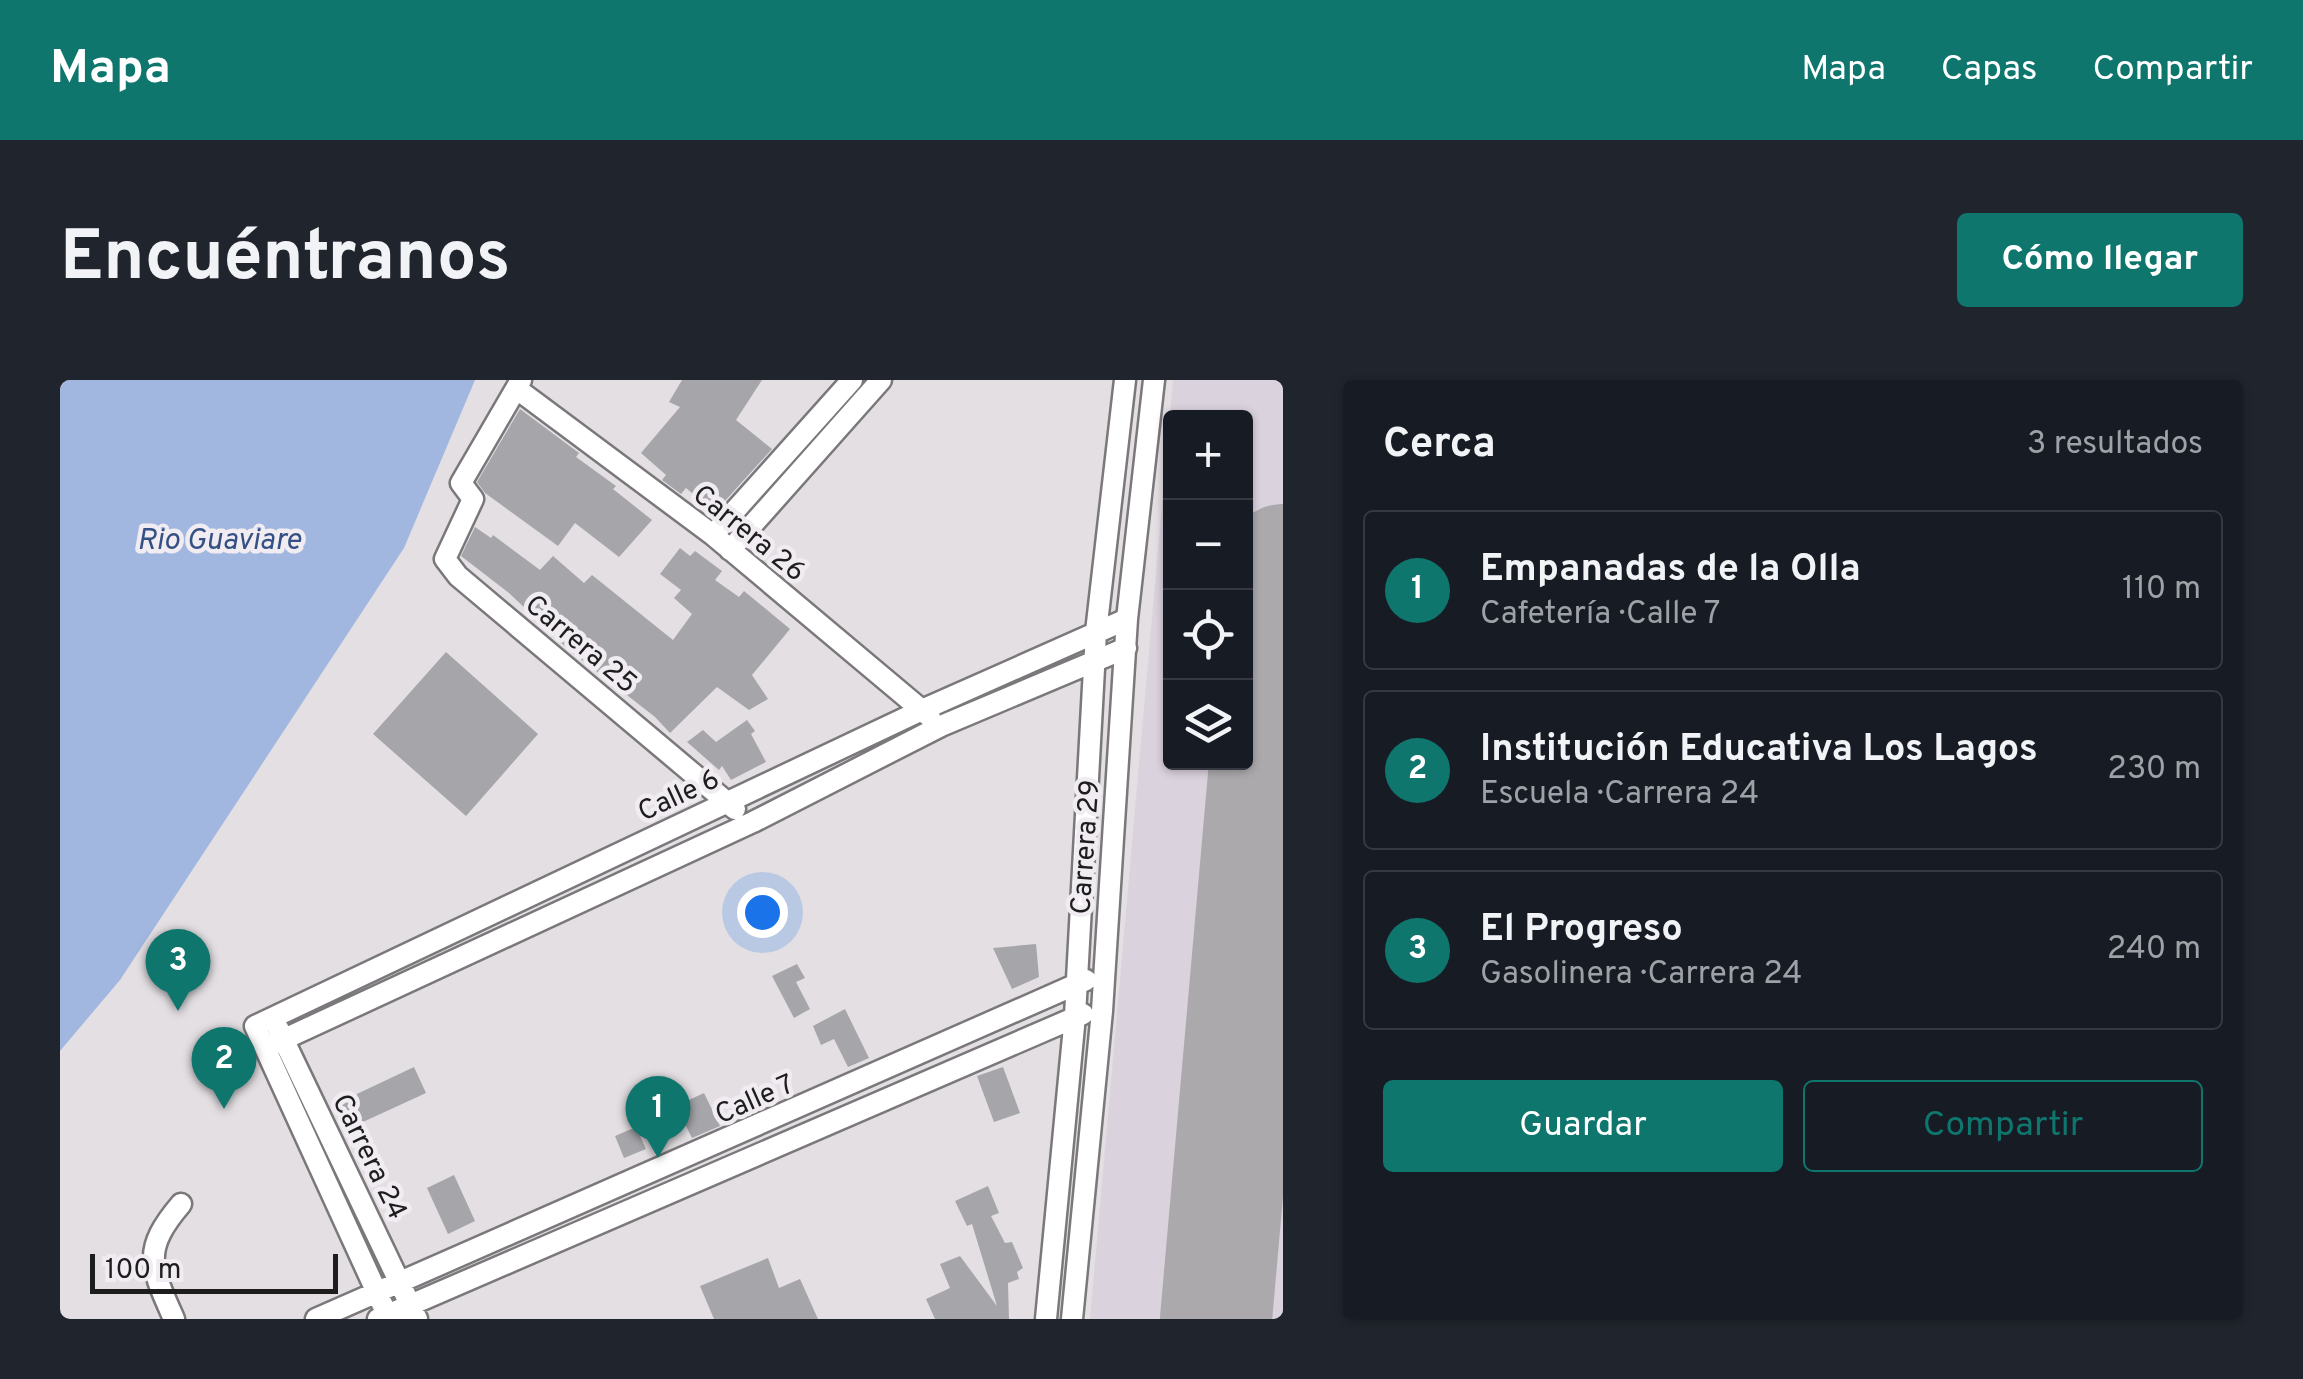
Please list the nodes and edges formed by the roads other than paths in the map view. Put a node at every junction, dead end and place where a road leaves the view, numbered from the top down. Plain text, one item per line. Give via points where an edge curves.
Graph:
1 (852, 380) edge
2 (882, 380) edge
3 (1125, 380) edge
4 (1154, 380) edge
5 (519, 385) edge
6 (713, 535) junction
7 (730, 550) junction
8 (1127, 619) junction
9 (1096, 632) junction
10 (1126, 648) junction
11 (1096, 659) junction
12 (922, 710) junction
13 (941, 726) junction
14 (727, 802) junction
15 (753, 822) junction
16 (1103, 975) junction
17 (1077, 983) junction
18 (1102, 1011) junction
19 (1075, 1016) junction
20 (264, 1022) joint
21 (274, 1043) junction
22 (859, 1082) junction
23 (868, 1108) junction
24 (640, 1179) junction
25 (648, 1200) junction
26 (182, 1204) dead end
27 (378, 1293) junction
28 (410, 1302) edge
29 (385, 1318) edge
30 (174, 1319) edge
31 (316, 1319) edge
32 (1046, 1319) edge
33 (1072, 1319) edge

1 - 6 street
2 - 7 street
3 - 9 street, Carrera 29
4 - 8 street, Carrera 29
5 - 6 street, Carrera 26
5 - 14 street, Carrera 25 via 460,483 473,499 445,559
6 - 7 street, Carrera 26
7 - 12 street, Carrera 26
8 - 9 street, Calle 6
8 - 10 street, Carrera 29
9 - 11 street, Carrera 29
9 - 12 street, Calle 6
10 - 11 street, Calle 6
10 - 16 street, Carrera 29
11 - 13 street, Calle 6
11 - 17 street, Carrera 29
12 - 13 street, Carrera 26
12 - 14 street, Calle 6
13 - 15 street, Calle 6
14 - 15 street, Carrera 25
14 - 20 street, Calle 6
15 - 21 street, Calle 6
16 - 17 street, Calle 7
16 - 18 street, Carrera 29
17 - 19 street, Carrera 29
17 - 22 street, Calle 7
18 - 19 street, Calle 7
18 - 33 street, Carrera 29
19 - 23 street, Calle 7
19 - 32 street, Carrera 29
20 - 21 street, Carrera 24
21 - 27 street, Carrera 24
21 - 28 street, Carrera 24
22 - 23 street
22 - 24 street, Calle 7
23 - 25 street, Calle 7
24 - 25 street
24 - 28 street, Calle 7
25 - 28 street, Calle 7
26 - 30 street via 152,1250 154,1274
27 - 28 street, Calle 7
27 - 29 street, Carrera 24
27 - 31 street, Calle 7
28 - 29 street, Calle 7

